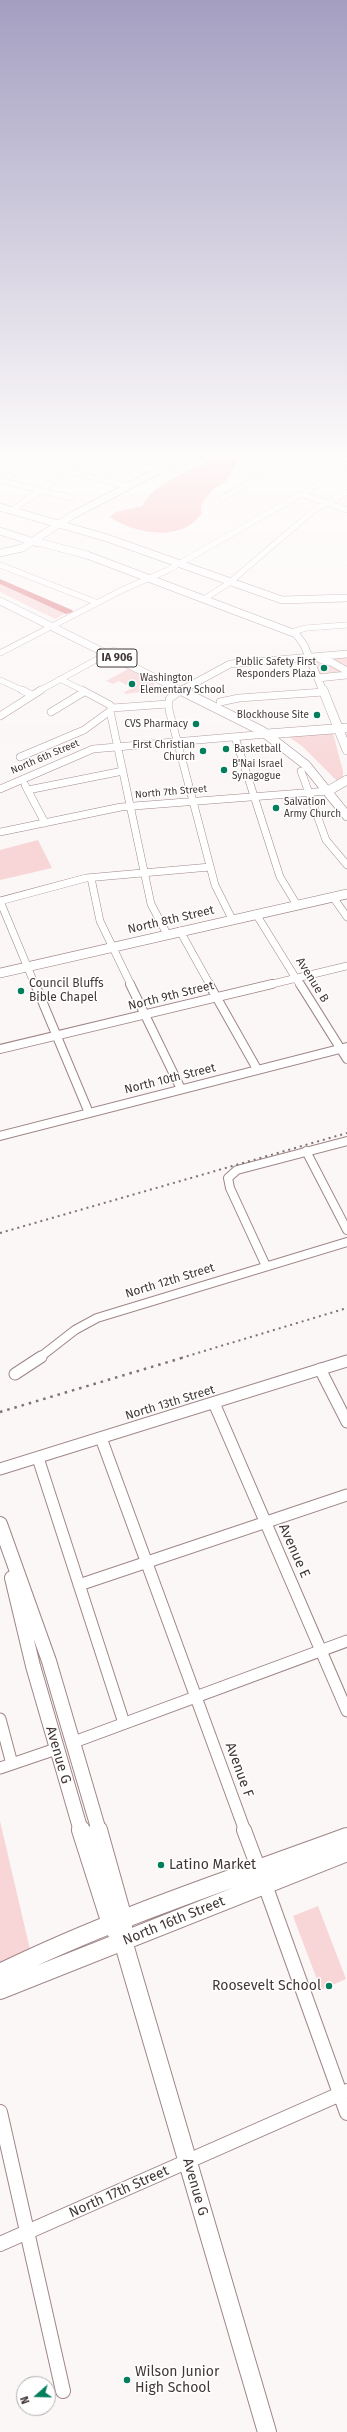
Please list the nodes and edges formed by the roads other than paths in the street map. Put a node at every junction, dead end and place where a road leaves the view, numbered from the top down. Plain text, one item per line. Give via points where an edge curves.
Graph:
1 (22, 573) edge
2 (136, 573) edge
3 (159, 573) edge
4 (206, 573) edge
5 (240, 573) edge
6 (149, 578) junction
7 (230, 582) junction
8 (0, 595) edge
9 (347, 598) edge
10 (204, 599) junction
11 (98, 603) junction
12 (2, 604) edge
13 (54, 624) junction
14 (347, 625) edge
15 (292, 632) junction
16 (2, 650) edge
17 (111, 652) junction
18 (347, 654) edge
19 (309, 657) junction
20 (338, 667) junction
21 (347, 671) edge
22 (347, 675) edge
23 (318, 678) junction
24 (60, 679) junction
25 (0, 680) edge
26 (185, 688) junction
27 (84, 692) junction
28 (324, 692) junction
29 (32, 695) junction
30 (220, 702) junction
31 (168, 704) junction
32 (111, 710) junction
33 (51, 712) dead end
34 (0, 716) edge
35 (343, 728) edge
36 (277, 733) junction
37 (267, 734) junction
38 (235, 737) junction
39 (176, 741) junction
40 (118, 747) junction
41 (347, 750) edge
42 (20, 757) dead end
43 (123, 771) junction
44 (301, 771) dead end
45 (22, 778) junction
46 (347, 780) edge
47 (0, 789) edge
48 (337, 789) edge
49 (28, 790) junction
50 (309, 793) junction
51 (254, 796) junction
52 (193, 801) junction
53 (347, 802) edge
54 (130, 806) junction
55 (347, 816) edge
56 (45, 823) junction
57 (0, 832) edge
58 (347, 865) edge
59 (210, 867) junction
60 (144, 873) junction
61 (91, 878) junction
62 (347, 894) edge
63 (333, 897) junction
64 (0, 901) edge
65 (297, 905) junction
66 (256, 914) junction
67 (347, 917) edge
68 (232, 920) junction
69 (180, 931) junction
70 (167, 934) junction
71 (112, 947) junction
72 (28, 966) junction
73 (347, 966) edge
74 (0, 973) edge
75 (296, 978) junction
76 (217, 997) junction
77 (145, 1014) junction
78 (57, 1036) junction
79 (344, 1048) edge
80 (0, 1050) edge
81 (347, 1058) edge
82 (257, 1069) junction
83 (181, 1089) junction
84 (89, 1113) junction
85 (0, 1136) edge
86 (347, 1141) edge
87 (306, 1152) junction
88 (347, 1230) edge
89 (347, 1242) edge
90 (266, 1266) junction
91 (347, 1361) edge
92 (320, 1369) junction
93 (15, 1374) dead end
94 (214, 1403) junction
95 (347, 1422) edge
96 (101, 1438) junction
97 (38, 1458) junction
98 (0, 1469) edge
99 (347, 1495) edge
100 (265, 1522) junction
101 (0, 1524) edge
102 (147, 1562) junction
103 (11, 1563) junction
104 (79, 1585) junction
105 (347, 1641) edge
106 (321, 1650) junction
107 (196, 1696) junction
108 (347, 1711) edge
109 (0, 1719) edge
110 (124, 1723) junction
111 (74, 1742) junction
112 (56, 1749) junction
113 (12, 1764) junction
114 (0, 1768) edge
115 (347, 1837) edge
116 (347, 1852) edge
117 (259, 1869) junction
118 (265, 1885) junction
119 (117, 1921) junction
120 (123, 1941) junction
121 (0, 1974) edge
122 (0, 1990) edge
123 (344, 2093) edge
124 (0, 2112) edge
125 (347, 2113) edge
126 (188, 2162) junction
127 (27, 2232) junction
128 (0, 2244) edge
129 (63, 2391) dead end
130 (267, 2432) edge

1 - 11 street
2 - 6 main road
3 - 6 street
4 - 7 main road
5 - 7 street
6 - 10 main road
6 - 11 street
7 - 9 main road via 282,600
7 - 10 street
8 - 13 main road, IA 906
10 - 15 main road
11 - 13 street
12 - 13 main road, IA 906
13 - 16 street
13 - 17 main road, IA 906
14 - 15 street via 306,628
15 - 19 main road via 302,641
17 - 24 street
17 - 26 main road, IA 906
18 - 19 main road
18 - 20 main road via 338,658
19 - 20 main road via 329,660
19 - 23 main road
19 - 26 main road via 230,664
20 - 21 main road
22 - 23 main road
23 - 28 main road
24 - 27 street
24 - 29 street
25 - 29 street
26 - 30 main road, IA 906
26 - 31 street via 170,698
26 - 37 main road, IA 906
27 - 32 street
27 - 33 street
28 - 30 street via 239,698
28 - 35 main road
29 - 34 street
30 - 36 main road, IA 906
31 - 32 street
31 - 39 street
32 - 40 street
32 - 42 street via 84,730
35 - 36 main road, North 6th Street
35 - 41 main road
36 - 37 main road, North 6th Street
36 - 48 main road, IA 906 via 310,758
37 - 38 street, North 6th Street
37 - 48 main road, IA 906
38 - 39 street, North 6th Street
38 - 51 street
39 - 40 street, North 6th Street
39 - 52 street
40 - 43 street
40 - 45 street, North 6th Street via 88,750
43 - 49 street
43 - 54 street
44 - 50 street
45 - 47 street, North 6th Street
45 - 49 street
46 - 48 main road
48 - 50 street, North 7th Street
48 - 53 main road
48 - 55 main road
49 - 56 street
50 - 51 street, North 7th Street
50 - 58 street via 326,840
51 - 52 street, North 7th Street
51 - 65 street via 280,877
52 - 54 street, North 7th Street
52 - 59 street
54 - 56 street, North 7th Street
54 - 60 street
56 - 57 street, North 7th Street
59 - 60 street
59 - 68 street via 216,890
60 - 61 street
60 - 70 street via 151,904
61 - 64 street
61 - 71 street via 100,921
62 - 63 main road, North 8th Street
63 - 65 main road, North 8th Street
63 - 67 street
64 - 72 street
65 - 66 main road, North 8th Street
66 - 68 main road, North 8th Street
66 - 75 street, Avenue B
68 - 69 main road, North 8th Street
69 - 70 main road, North 8th Street
69 - 76 street
70 - 71 main road, North 8th Street
71 - 72 main road, North 8th Street
71 - 77 street
72 - 74 main road, North 8th Street
72 - 78 street
73 - 75 street, North 9th Street
75 - 76 street, North 9th Street
75 - 79 street, Avenue B
76 - 77 street, North 9th Street
76 - 82 street
77 - 78 street, North 9th Street
77 - 83 street
78 - 80 street, North 9th Street
78 - 84 street
79 - 81 street, Avenue B
79 - 82 street, North 10th Street
82 - 83 street, North 10th Street
83 - 84 street, North 10th Street
84 - 85 street, North 10th Street
86 - 87 street
87 - 88 street
87 - 90 street via 241,1168 230,1174 230,1188
89 - 90 street, North 12th Street
90 - 93 street, North 12th Street via 97,1318 78,1327
91 - 92 street, North 13th Street
92 - 94 street, North 13th Street
92 - 95 street
94 - 96 street, North 13th Street
94 - 100 street, Avenue E
96 - 97 street, North 13th Street
96 - 102 street, Avenue F
97 - 98 street, North 13th Street
97 - 104 street
99 - 100 street
100 - 102 street
100 - 106 street, Avenue E
101 - 103 main road, Avenue G
102 - 104 street
102 - 107 street, Avenue F
103 - 111 main road, Avenue G via 33,1615
103 - 112 main road, Avenue G via 20,1617
104 - 110 street
105 - 106 street
106 - 107 street
106 - 108 street, Avenue E
107 - 110 street
107 - 117 street, Avenue F
109 - 113 street
110 - 111 street
111 - 119 main road, Avenue G
112 - 113 street
112 - 119 main road, Avenue G
113 - 114 street
115 - 117 main road, North 16th Street
116 - 118 main road, North 16th Street
117 - 118 street, Avenue F
117 - 119 main road, North 16th Street
118 - 120 main road, North 16th Street
118 - 123 street, Avenue F
119 - 120 main road, Avenue G
119 - 121 main road, North 16th Street via 55,1946
120 - 122 main road, North 16th Street
120 - 126 main road, Avenue G
123 - 125 street, Avenue F
123 - 126 street, North 17th Street
124 - 127 street
126 - 127 street, North 17th Street
126 - 130 main road, Avenue G
127 - 128 street, North 17th Street
127 - 129 street

